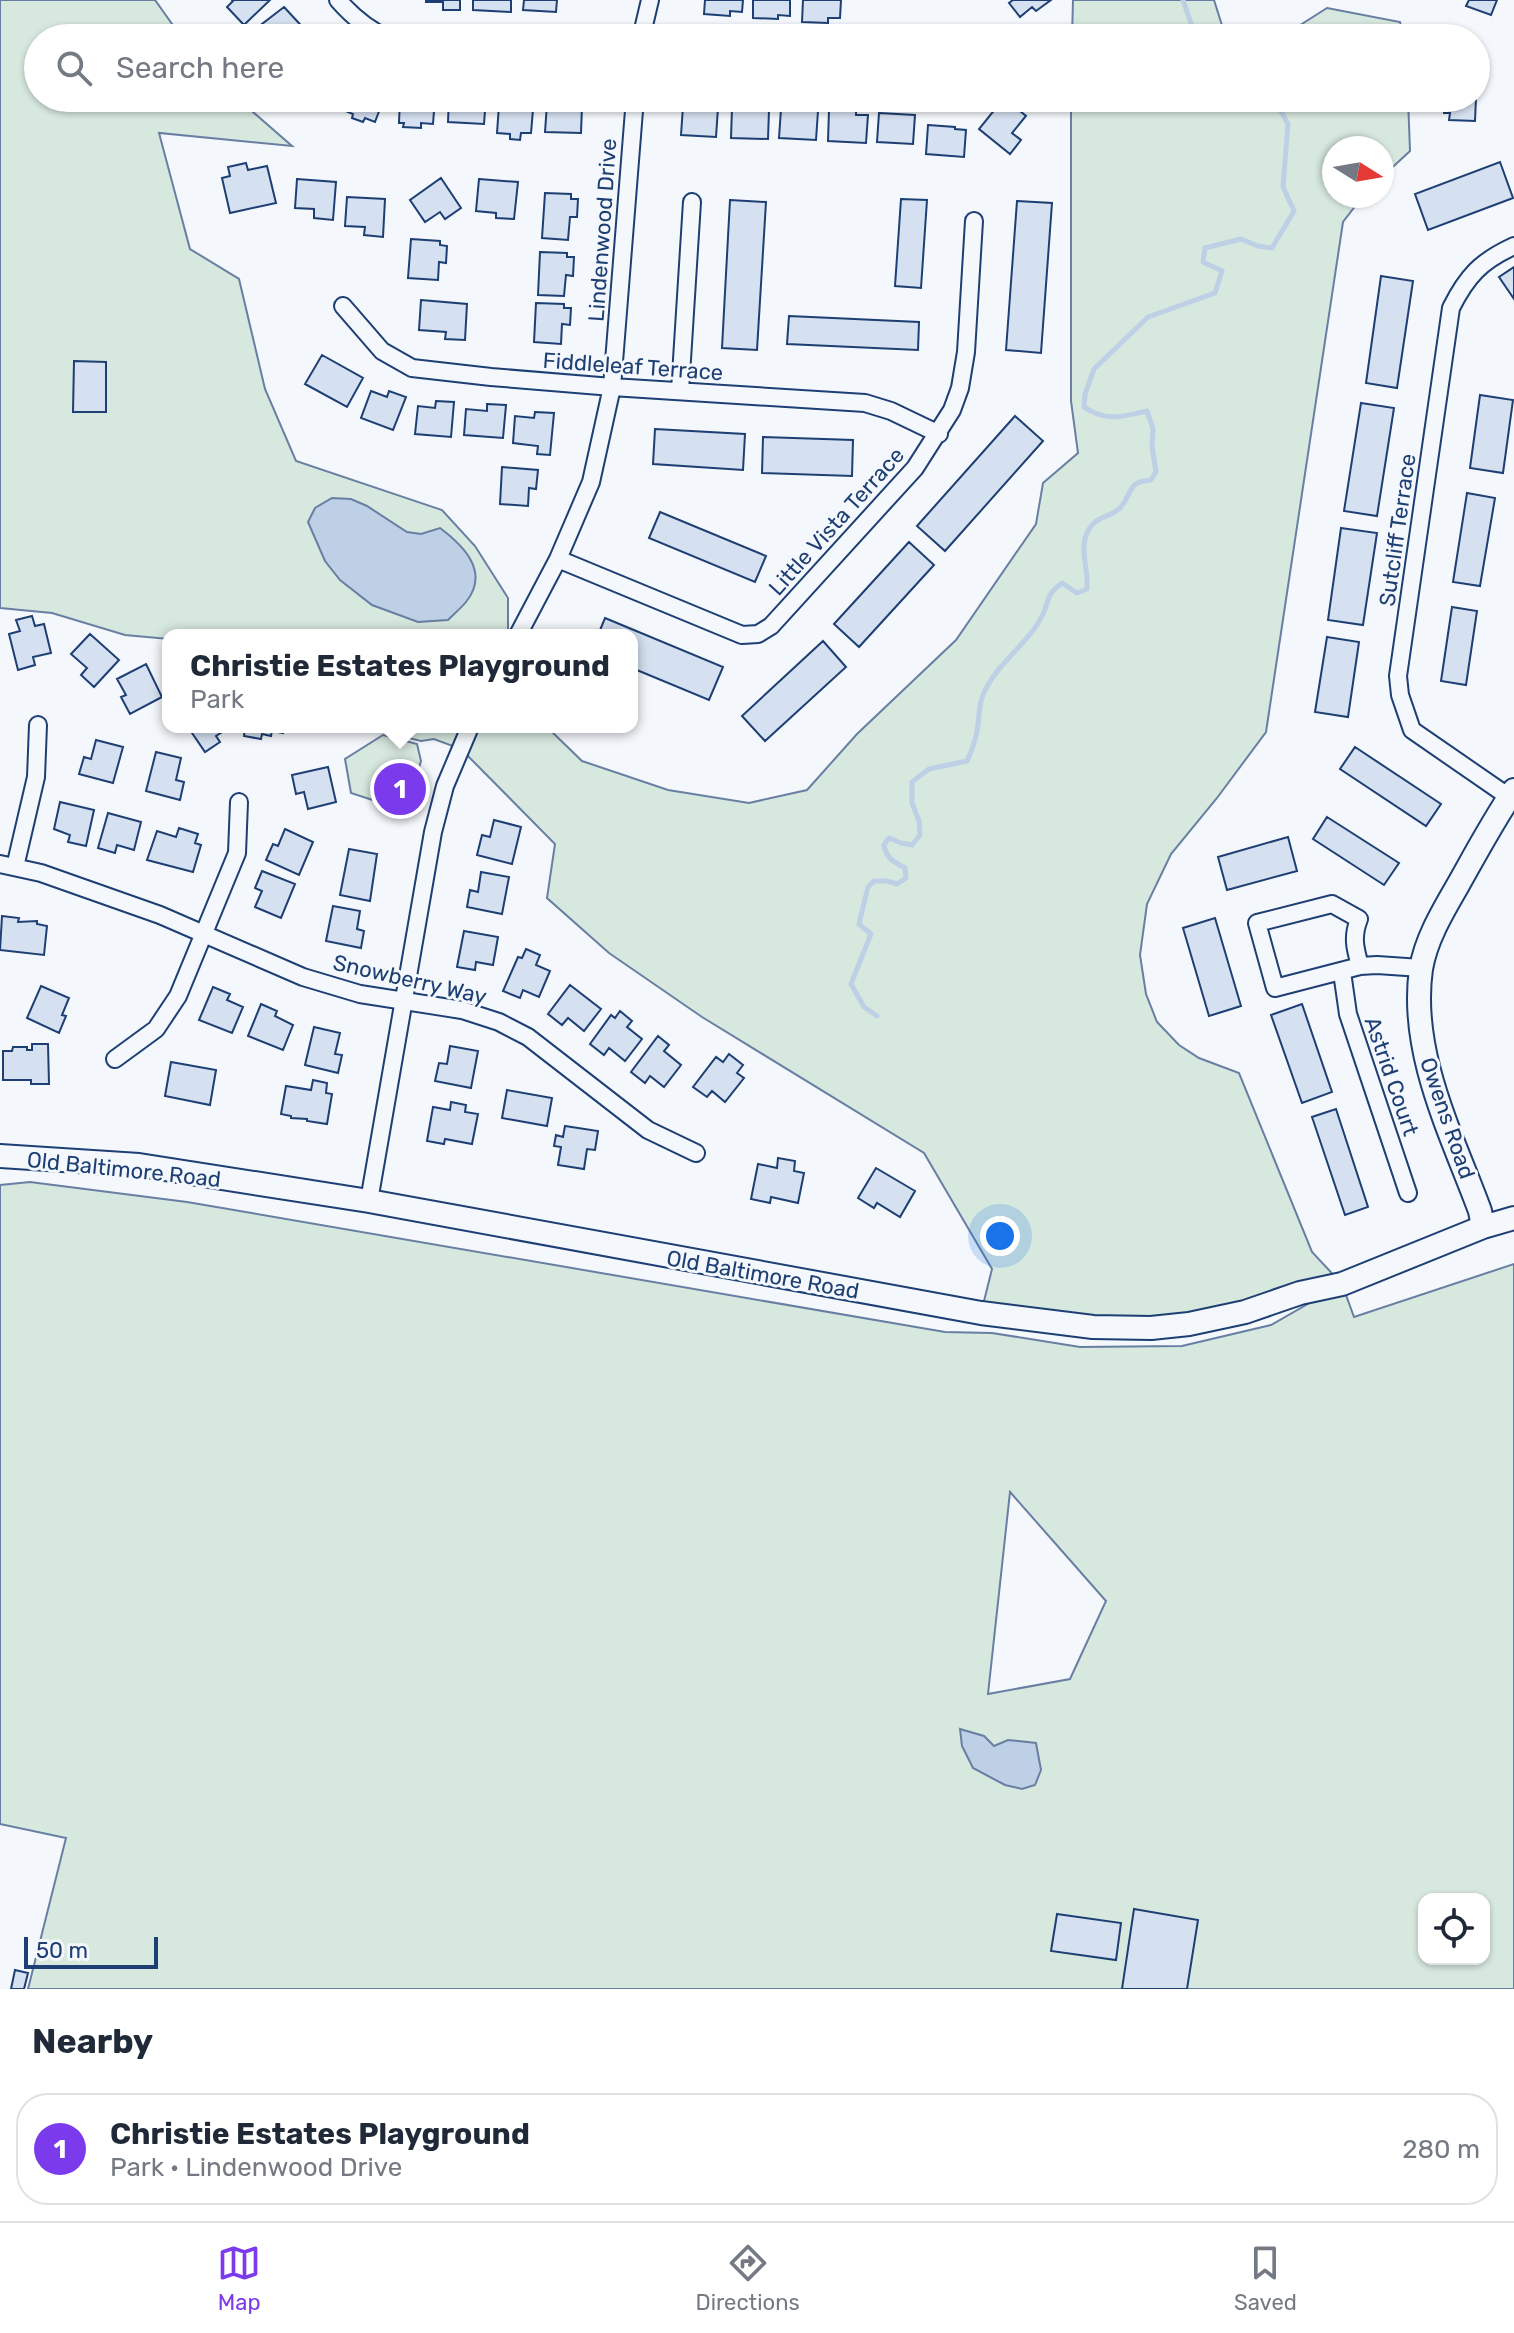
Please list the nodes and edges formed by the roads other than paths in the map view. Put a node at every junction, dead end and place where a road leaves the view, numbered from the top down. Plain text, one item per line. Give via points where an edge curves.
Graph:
1 (338, 0) edge
2 (650, 0) edge
3 (363, 24) edge
4 (644, 24) edge
5 (634, 112) edge
6 (692, 202) dead end
7 (974, 221) dead end
8 (1514, 246) edge
9 (343, 306) dead end
10 (612, 387) junction
11 (680, 391) junction
12 (939, 434) junction
13 (558, 559) junction
14 (521, 629) edge
15 (38, 725) dead end
16 (467, 733) edge
17 (1512, 793) edge
18 (239, 802) dead end
19 (8, 866) edge
20 (203, 934) junction
21 (1360, 966) junction
22 (1421, 968) junction
23 (1342, 972) junction
24 (403, 1000) junction
25 (115, 1059) dead end
26 (696, 1153) dead end
27 (0, 1156) edge
28 (1408, 1193) dead end
29 (369, 1201) junction
30 (1514, 1218) edge
31 (1483, 1227) junction

1 - 3 street
2 - 4 street
5 - 10 street, Lindenwood Drive
6 - 11 street
7 - 12 street, Little Vista Terrace via 966,352 956,399
8 - 17 street, Sutcliff Terrace via 1479,267 1451,308 1398,676 1412,730
9 - 10 street, Fiddleleaf Terrace via 382,351 412,368
10 - 11 street, Fiddleleaf Terrace
10 - 13 street, Lindenwood Drive via 591,482
11 - 12 street, Fiddleleaf Terrace via 865,403
12 - 13 street, Little Vista Terrace via 915,468 758,634 742,635
13 - 14 street, Lindenwood Drive
15 - 19 street via 36,777
16 - 24 street via 433,832
17 - 22 street, Owens Road via 1434,928
18 - 20 street via 237,853
19 - 20 street, Snowberry Way via 56,878
20 - 24 street, Snowberry Way via 303,977
20 - 25 street via 178,996 156,1029
21 - 22 street
21 - 23 street
21 - 23 street via 1353,940 1359,919 1332,904 1257,923 1275,988
22 - 31 street, Owens Road via 1424,1051
23 - 28 street, Astrid Court via 1348,1014
24 - 26 street, Snowberry Way via 462,1010 528,1037 648,1130
24 - 29 street
27 - 29 street, Old Baltimore Road via 139,1165
29 - 31 street, Old Baltimore Road via 981,1313 1093,1327 1176,1326 1245,1312 1342,1284
30 - 31 street, Old Baltimore Road

